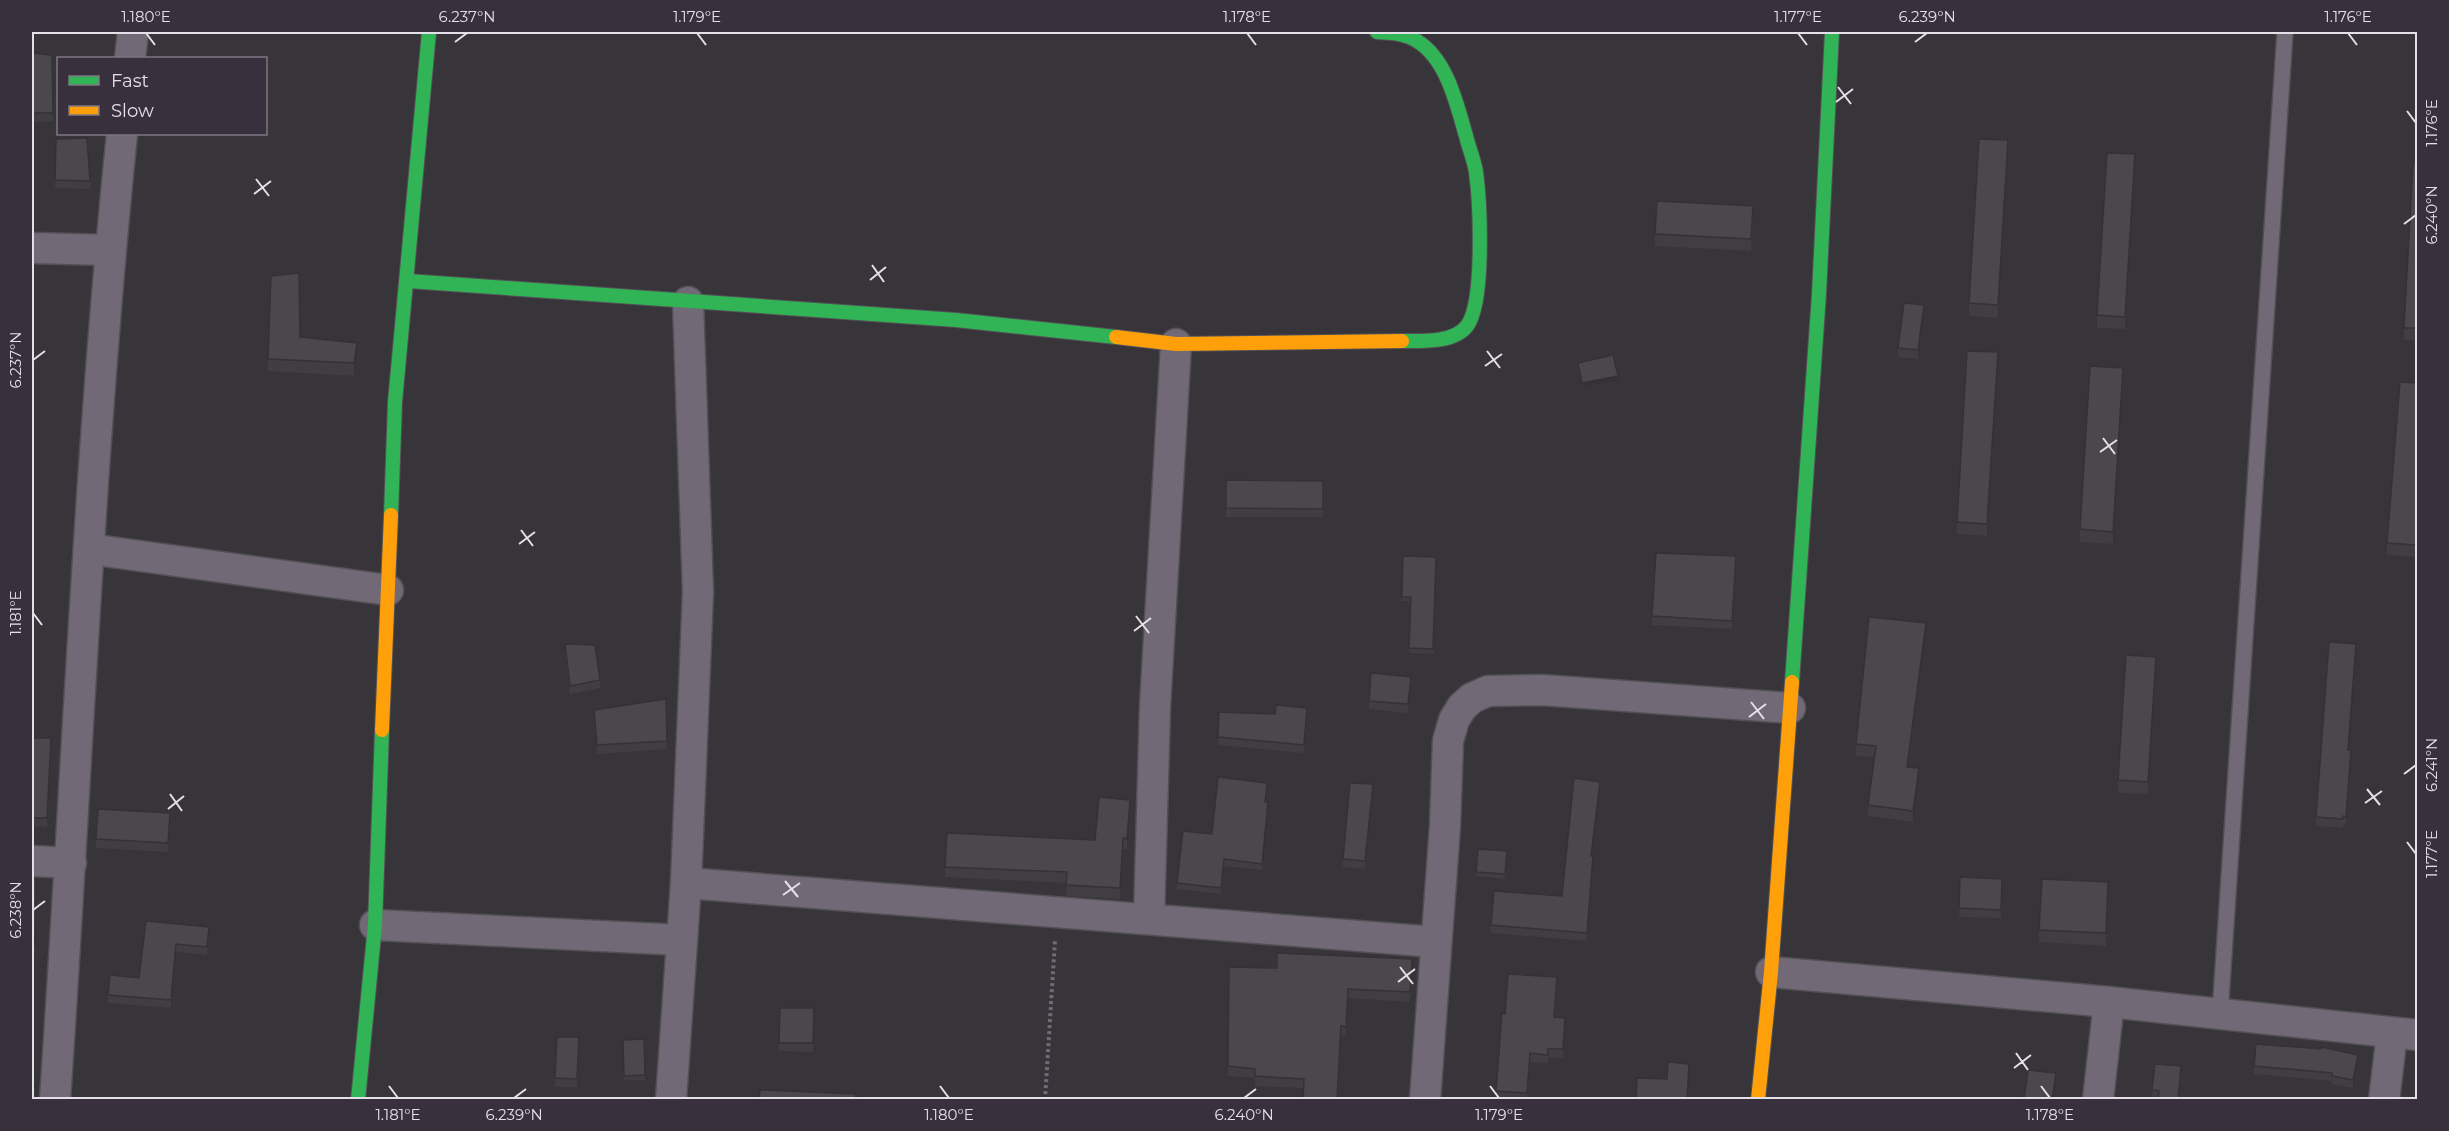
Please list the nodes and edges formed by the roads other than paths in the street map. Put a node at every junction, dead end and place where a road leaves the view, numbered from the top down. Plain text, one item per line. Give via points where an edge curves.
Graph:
1 (133, 32) edge
2 (429, 32) edge
3 (1377, 32) edge
4 (1832, 32) edge
5 (2285, 32) edge
6 (130, 57) edge
7 (122, 135) edge
8 (32, 248) edge
9 (110, 250) junction
10 (408, 281) junction
11 (688, 302) junction
12 (1176, 345) junction
13 (88, 549) junction
14 (388, 590) junction
15 (1790, 708) junction
16 (32, 861) edge
17 (71, 863) junction
18 (686, 883) junction
19 (1149, 919) junction
20 (375, 925) junction
21 (682, 940) junction
22 (1435, 942) junction
23 (1772, 972) junction
24 (2109, 1002) junction
25 (2220, 1014) junction
26 (2405, 1034) edge
27 (55, 1100) edge
28 (358, 1100) edge
29 (671, 1100) edge
30 (1425, 1100) edge
31 (1758, 1100) edge
32 (2098, 1100) edge
33 (2384, 1100) edge

1 - 6 street
2 - 10 street
3 - 12 street via 1418,41 1436,60 1452,87 1476,171 1480,260 1476,305 1467,326 1455,335 1430,341
4 - 15 street via 1819,294
5 - 25 lane
7 - 9 street
8 - 9 street
9 - 13 street
10 - 11 street
10 - 14 street via 395,402
11 - 12 street via 956,320
11 - 18 street via 698,592
12 - 19 street via 1155,707
13 - 14 street
13 - 17 street
14 - 20 street
15 - 22 street via 1542,690 1488,691 1472,698 1454,720 1448,741
15 - 23 street
16 - 17 street
17 - 27 street
18 - 19 street
18 - 21 street
19 - 22 street
20 - 21 street
20 - 28 street
21 - 29 street
22 - 30 street
23 - 24 street
23 - 31 street
24 - 25 street
24 - 32 street
25 - 26 street
26 - 33 street

